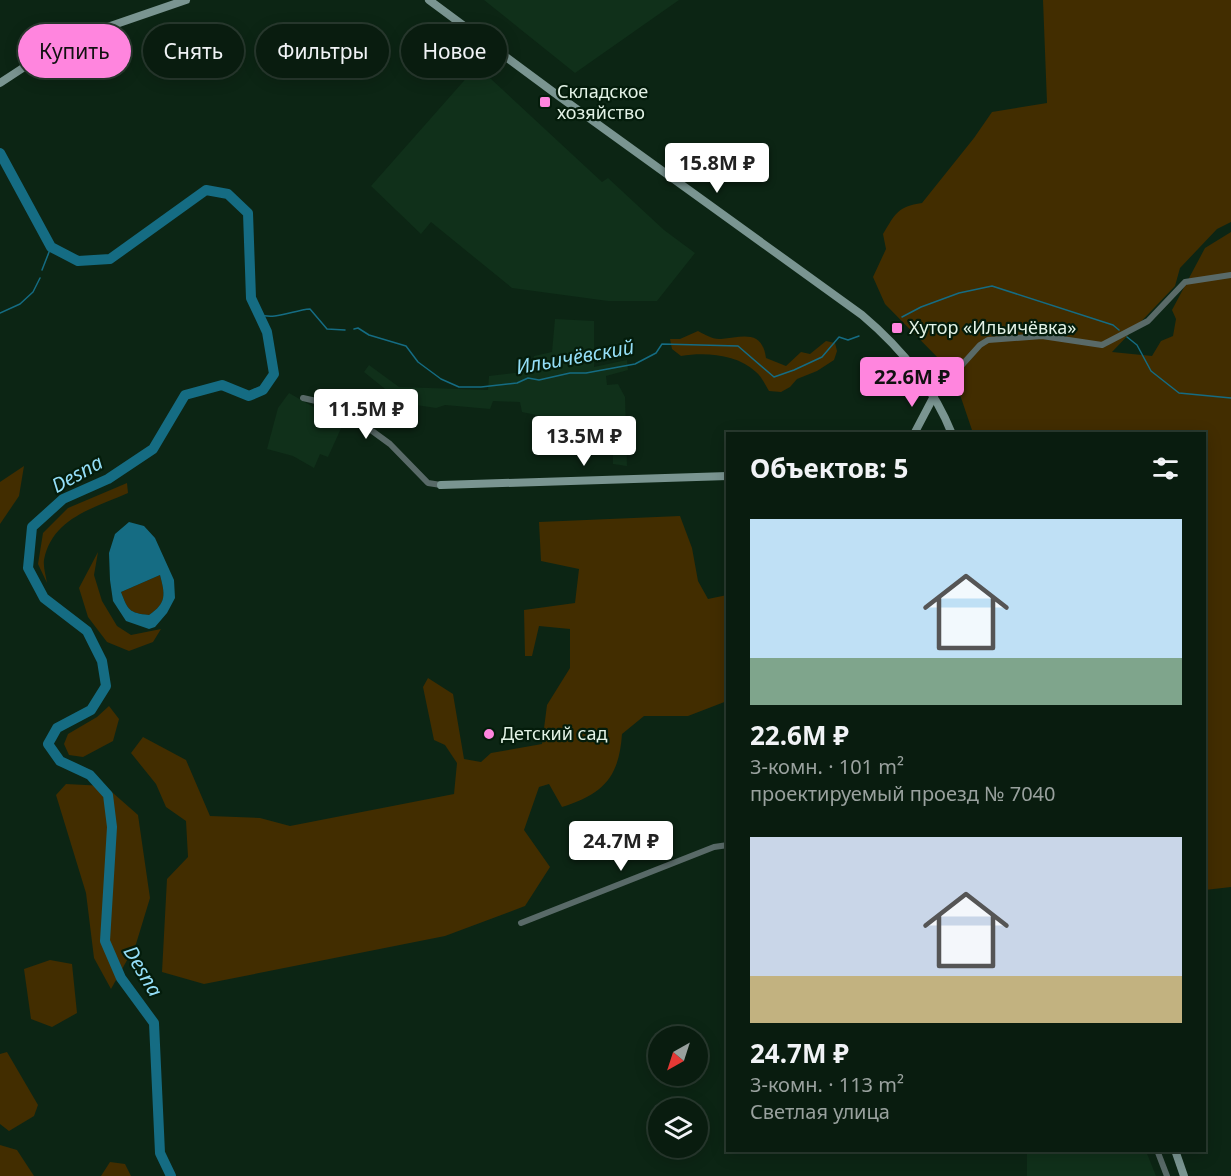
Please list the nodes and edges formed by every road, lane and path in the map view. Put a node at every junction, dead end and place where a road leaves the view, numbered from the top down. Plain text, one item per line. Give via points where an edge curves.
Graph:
1 (186, 0) edge
2 (429, 0) edge
3 (0, 83) edge
4 (1231, 275) edge
5 (934, 396) junction
6 (303, 398) dead end
7 (915, 432) edge
8 (951, 432) edge
9 (726, 476) edge
10 (441, 485) joint
11 (726, 845) edge
12 (520, 923) dead end
13 (1158, 1152) edge
14 (1176, 1152) edge
15 (1167, 1176) edge
16 (1184, 1176) edge

1 - 3 main road via 62,43
2 - 5 main road via 862,315 907,358
4 - 5 street via 1185,282 1148,321 1102,345 1042,336 988,340
5 - 7 main road
5 - 8 main road
6 - 10 street via 338,406 390,444 428,483
9 - 10 main road
11 - 12 street
13 - 15 street
14 - 16 main road

